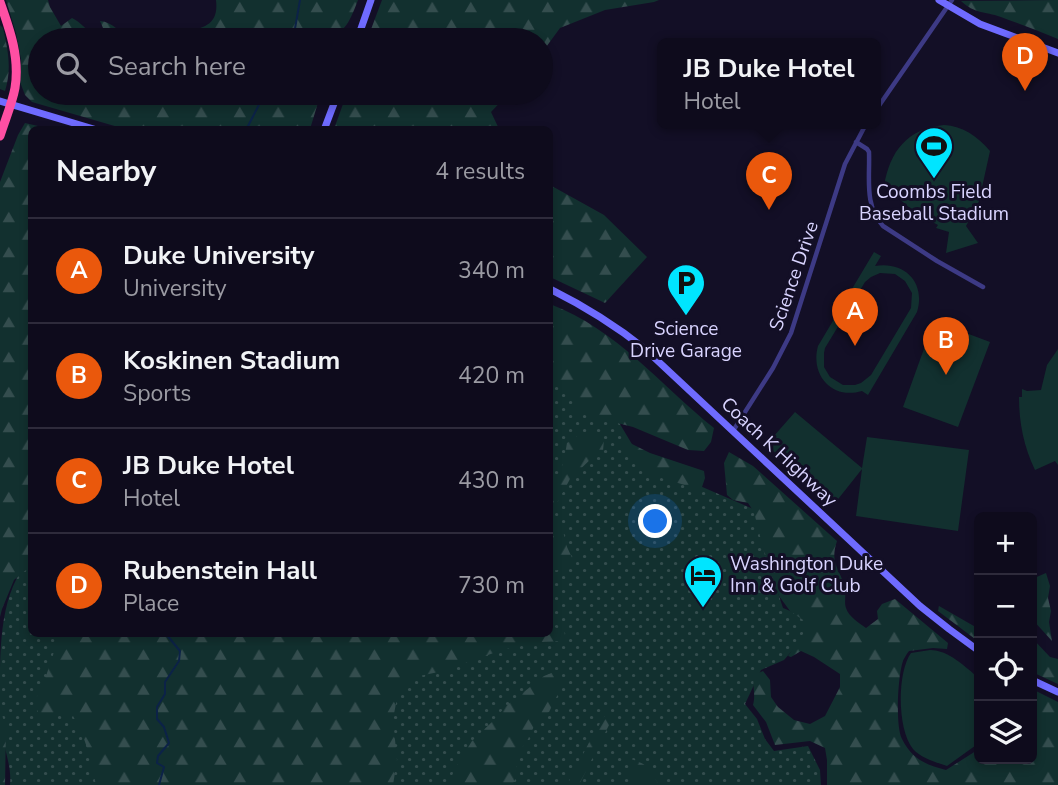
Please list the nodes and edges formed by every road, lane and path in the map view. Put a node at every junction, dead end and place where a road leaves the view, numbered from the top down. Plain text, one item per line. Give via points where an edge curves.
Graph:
1 (372, 0) edge
2 (939, 0) edge
3 (0, 2) edge
4 (951, 3) edge
5 (362, 28) edge
6 (1058, 53) edge
7 (0, 101) edge
8 (881, 103) edge
9 (10, 104) junction
10 (333, 105) edge
11 (84, 126) edge
12 (326, 126) edge
13 (863, 129) edge
14 (0, 136) edge
15 (856, 142) junction
16 (983, 287) dead end
17 (553, 291) edge
18 (733, 430) junction
19 (974, 647) edge
20 (1037, 682) edge
21 (1058, 692) edge

1 - 5 main road
2 - 4 main road
3 - 9 highway via 16,56
4 - 6 main road via 980,24
4 - 8 street
7 - 9 main road
9 - 11 main road
9 - 14 highway
10 - 12 main road
13 - 15 street, Science Drive
15 - 16 street via 869,152 870,204 883,226
15 - 18 street, Science Drive via 791,332
17 - 18 main road, Coach K Highway via 626,334
18 - 19 main road, Coach K Highway via 920,606
20 - 21 main road

